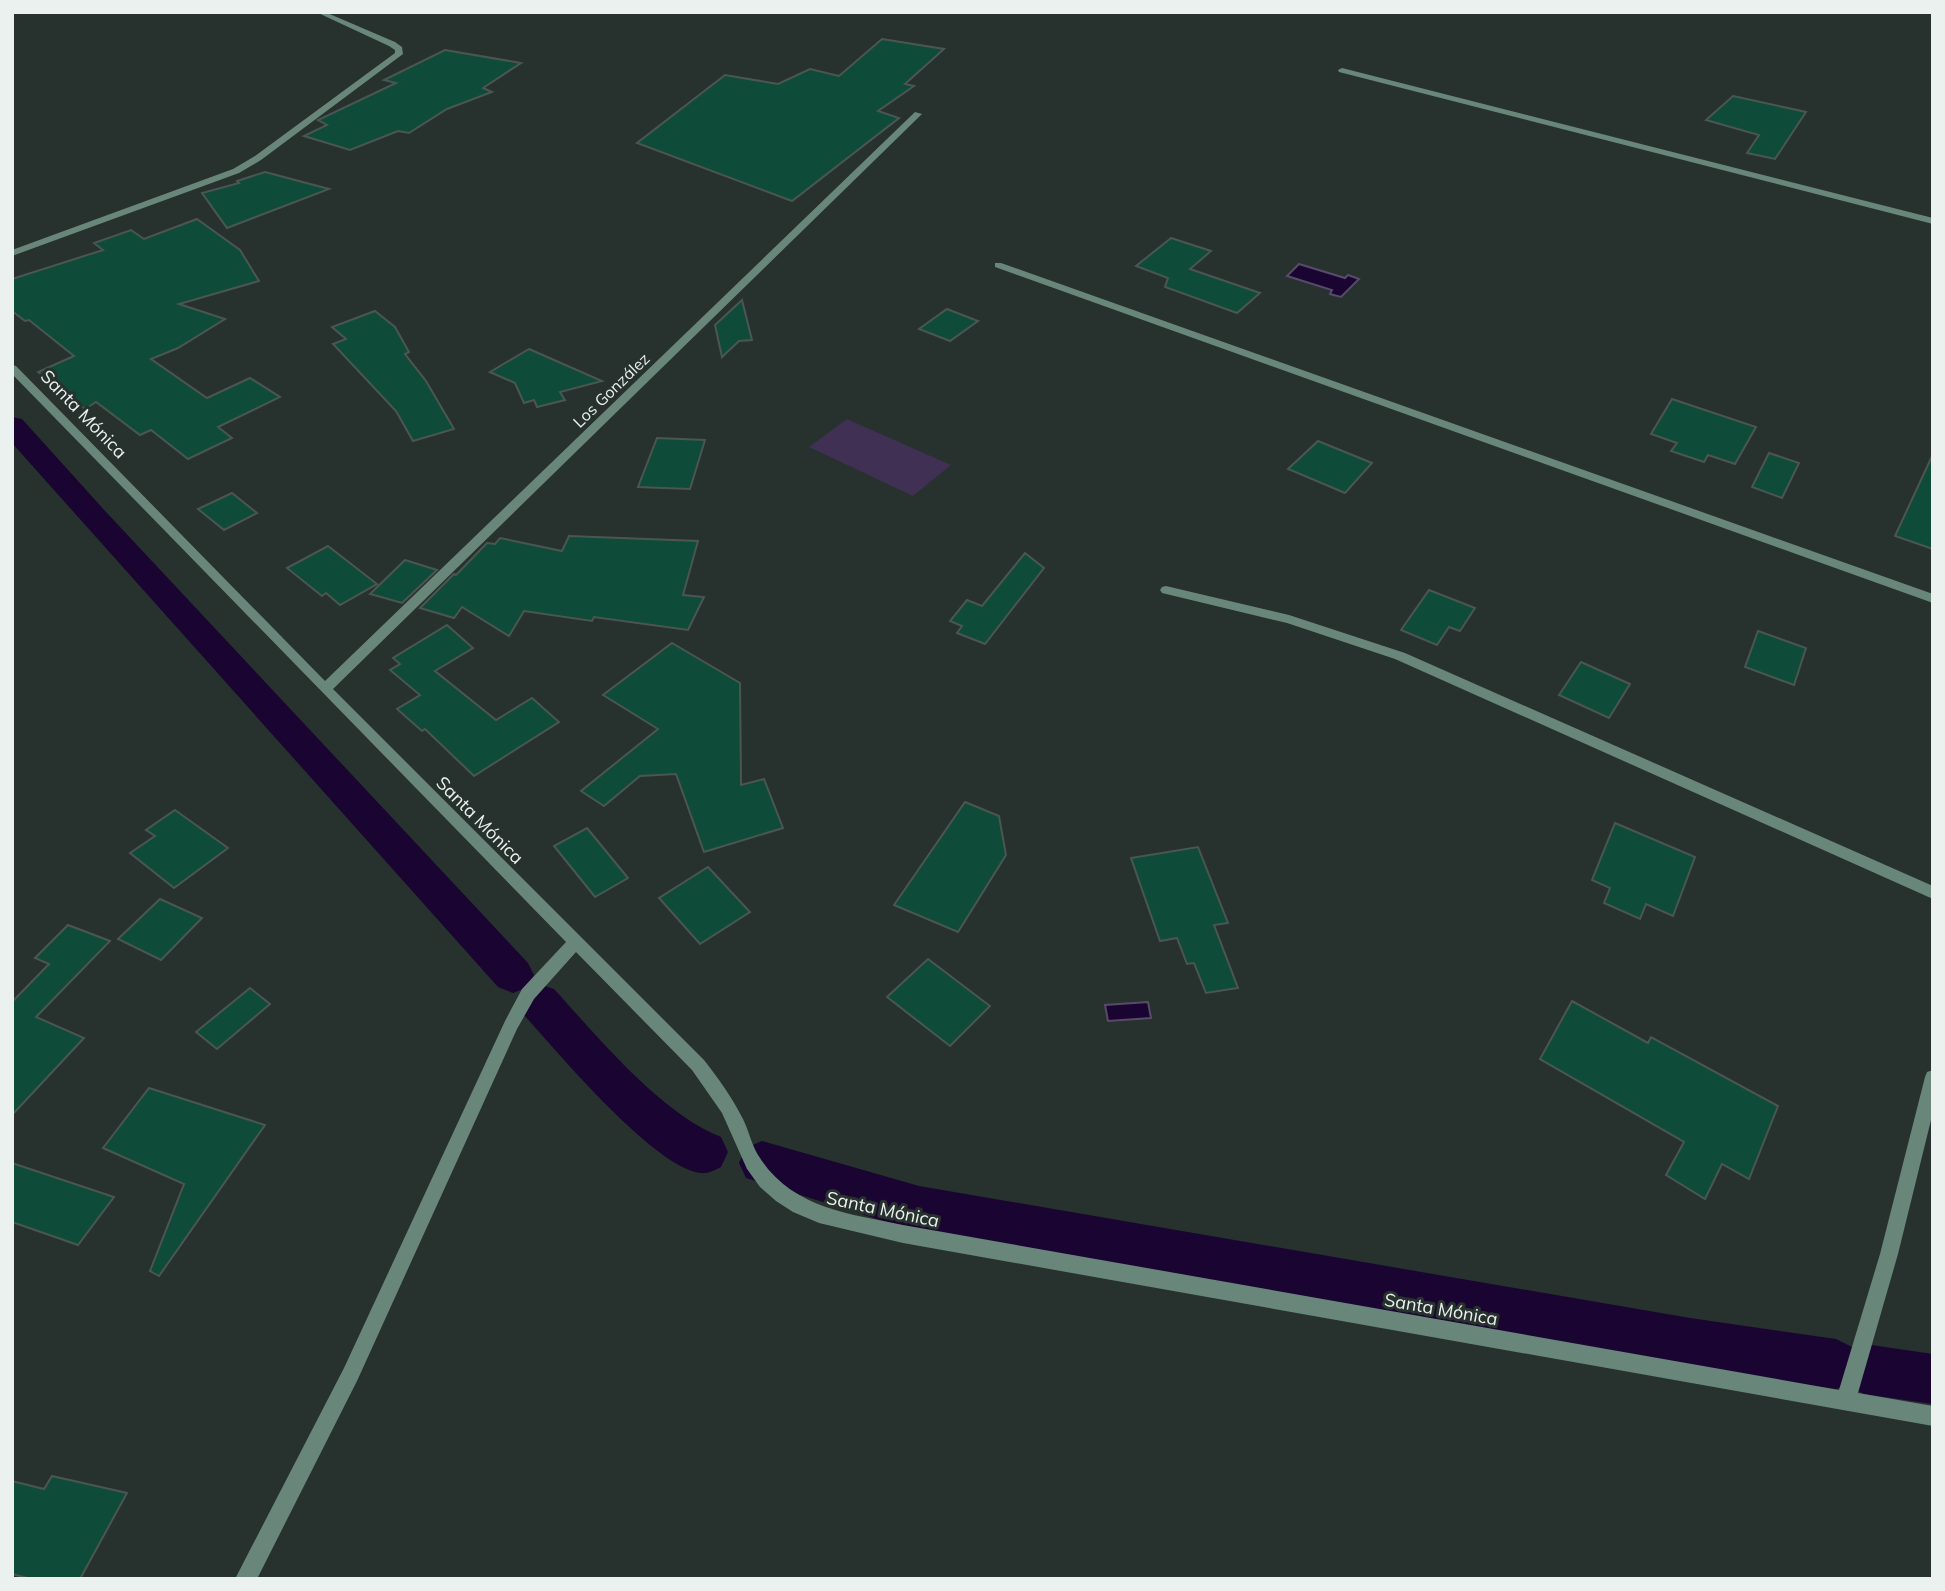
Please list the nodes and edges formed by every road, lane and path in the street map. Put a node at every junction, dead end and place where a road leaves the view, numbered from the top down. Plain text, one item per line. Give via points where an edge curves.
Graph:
1 (319, 12) edge
2 (1342, 70) dead end
3 (918, 114) dead end
4 (1933, 221) edge
5 (12, 253) edge
6 (998, 265) dead end
7 (12, 368) edge
8 (1166, 590) dead end
9 (1933, 599) edge
10 (325, 689) junction
11 (1933, 893) edge
12 (575, 943) junction
13 (1933, 1077) edge
14 (1846, 1400) junction
15 (1933, 1416) edge
16 (245, 1579) edge

1 - 5 street via 396,46 399,54 236,171
2 - 4 street
3 - 10 street, Los González
6 - 9 street
7 - 10 street, Santa Mónica
8 - 11 street via 1289,619 1400,656
10 - 12 street, Santa Mónica
12 - 14 street, Santa Mónica via 698,1065 726,1105 767,1182 785,1198 820,1216
12 - 16 street via 528,994 511,1026 404,1263
13 - 14 street via 1889,1254
14 - 15 street, Santa Mónica

